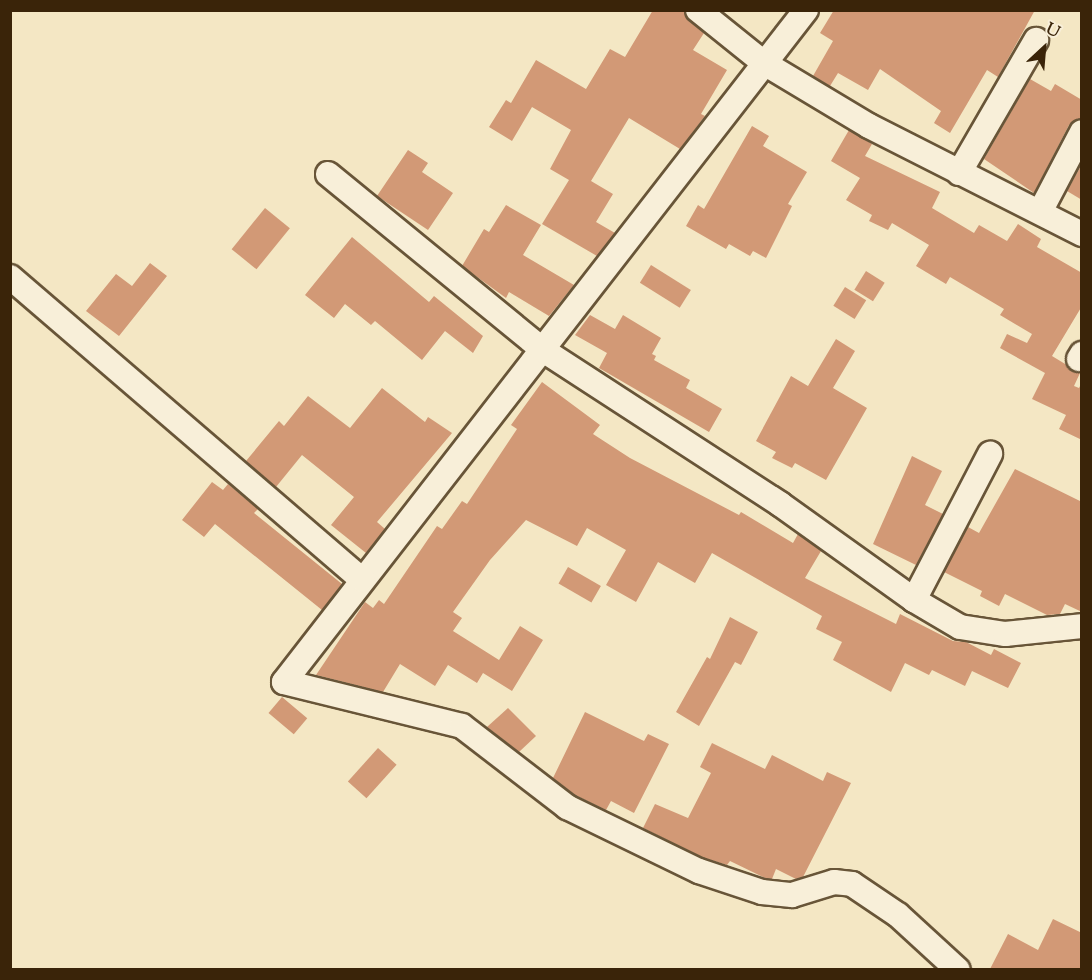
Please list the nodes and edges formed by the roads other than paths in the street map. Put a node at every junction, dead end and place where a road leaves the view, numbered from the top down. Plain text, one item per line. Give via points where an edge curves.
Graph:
1 (698, 10) edge
2 (806, 10) edge
3 (1036, 40) dead end
4 (764, 63) junction
5 (1082, 132) edge
6 (959, 173) junction
7 (328, 174) dead end
8 (1040, 212) junction
9 (1082, 234) edge
10 (10, 277) edge
11 (543, 350) junction
12 (990, 454) dead end
13 (362, 580) junction
14 (914, 600) junction
15 (1082, 626) edge
16 (958, 969) edge

1 - 4 street
2 - 4 street
3 - 6 street
4 - 6 street
4 - 11 street
5 - 8 street
6 - 8 street
7 - 11 street
8 - 9 street
10 - 13 street
11 - 13 street
11 - 14 street via 780,504
12 - 14 street
13 - 16 street via 284,682 462,726 567,807 699,871 762,892 792,895 843,883 898,915
14 - 15 street via 960,627 1005,634

